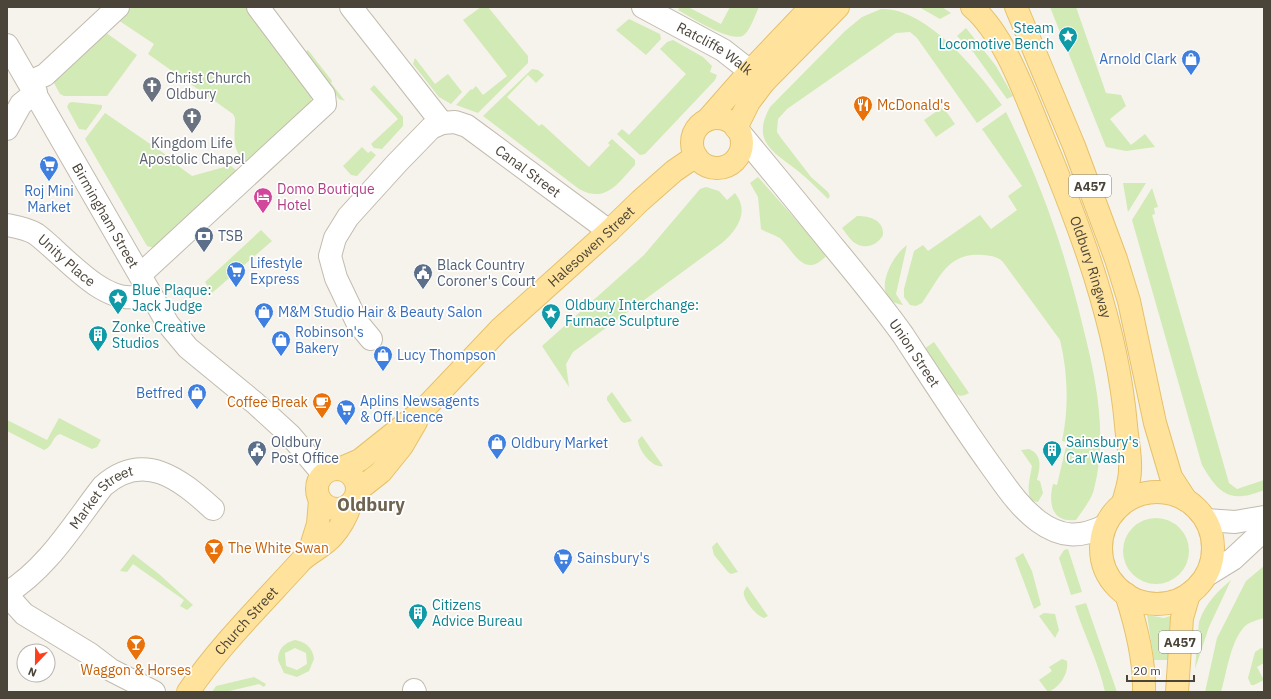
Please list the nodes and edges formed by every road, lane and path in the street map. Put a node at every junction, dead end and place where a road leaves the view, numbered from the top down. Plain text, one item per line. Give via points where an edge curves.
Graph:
1 (118, 7) edge
2 (258, 7) edge
3 (351, 7) edge
4 (643, 7) edge
5 (811, 7) edge
6 (838, 7) edge
7 (972, 7) edge
8 (1016, 7) edge
9 (7, 44) edge
10 (757, 76) junction
11 (32, 87) junction
12 (707, 120) junction
13 (442, 123) junction
14 (7, 129) edge
15 (738, 130) junction
16 (696, 156) junction
17 (7, 225) edge
18 (609, 231) junction
19 (145, 283) junction
20 (371, 339) dead end
21 (424, 409) junction
22 (331, 471) junction
23 (354, 497) junction
24 (320, 500) junction
25 (1186, 500) junction
26 (1123, 503) junction
27 (213, 509) dead end
28 (1264, 517) edge
29 (1206, 520) junction
30 (1105, 526) junction
31 (1264, 530) edge
32 (309, 552) junction
33 (1206, 575) junction
34 (1126, 594) junction
35 (1189, 594) junction
36 (9, 597) edge
37 (154, 692) edge
38 (188, 692) edge
39 (1144, 692) edge
40 (1177, 692) edge

1 - 11 street
2 - 19 street via 324,95 325,104
3 - 13 street
4 - 10 street, Ratcliffe Walk via 723,50
5 - 10 main road
6 - 10 main road
7 - 26 main road, Oldbury Ringway via 1002,44 1030,105 1067,195 1106,312 1124,398 1130,471
8 - 25 main road, Oldbury Ringway / A457 via 1074,146 1116,259 1129,301 1157,431 1171,477
9 - 11 street, Birmingham Street
10 - 12 main road
10 - 15 main road
11 - 14 street
11 - 19 street, Birmingham Street
12 - 15 main road via 721,118
12 - 16 main road via 698,126 694,134 692,144
13 - 18 street, Canal Street via 455,122 467,126
13 - 20 street via 431,128 397,163 348,217 335,238 330,256 336,278 357,322
15 - 16 main road via 741,148 739,154 728,165 720,168 708,166
15 - 30 street, Union Street via 874,296 964,428 1022,506 1052,530 1065,534 1080,535
16 - 18 main road, Halesowen Street via 645,196
17 - 19 street, Unity Place via 35,234 106,291 134,297
18 - 21 main road, Halesowen Street via 500,329
19 - 22 street, Birmingham Street via 168,324 188,348
21 - 22 main road, Halesowen Street via 360,460
21 - 23 main road, Halesowen Street via 390,462
22 - 23 main road via 352,476 356,481
22 - 24 main road, Church Street via 317,483
23 - 24 main road via 345,507 332,508
23 - 32 main road, Church Street via 345,519 331,538
24 - 32 main road, Church Street via 318,524
25 - 26 main road, Oldbury Ringway / A457 via 1165,492 1152,492 1132,497
25 - 29 main road, Oldbury Ringway / A457 via 1194,505
26 - 30 main road, Oldbury Ringway / A457
27 - 36 street, Market Street via 173,476 144,470 123,472 103,486 41,565
28 - 29 street via 1235,522
29 - 33 main road, Oldbury Ringway / A457 via 1214,546 1212,561
30 - 34 main road, Oldbury Ringway / A457 via 1101,538 1101,554 1105,569 1115,585
31 - 33 street via 1233,559
32 - 38 main road, Church Street via 207,663
33 - 35 main road, Oldbury Ringway / A457
34 - 35 main road, Oldbury Ringway / A457 via 1139,601 1153,604 1177,600
34 - 39 main road, Oldbury Ringway / A457 via 1134,619 1144,670
35 - 40 main road, Oldbury Ringway / A457 via 1182,618
36 - 37 street via 24,614 90,654 111,670

